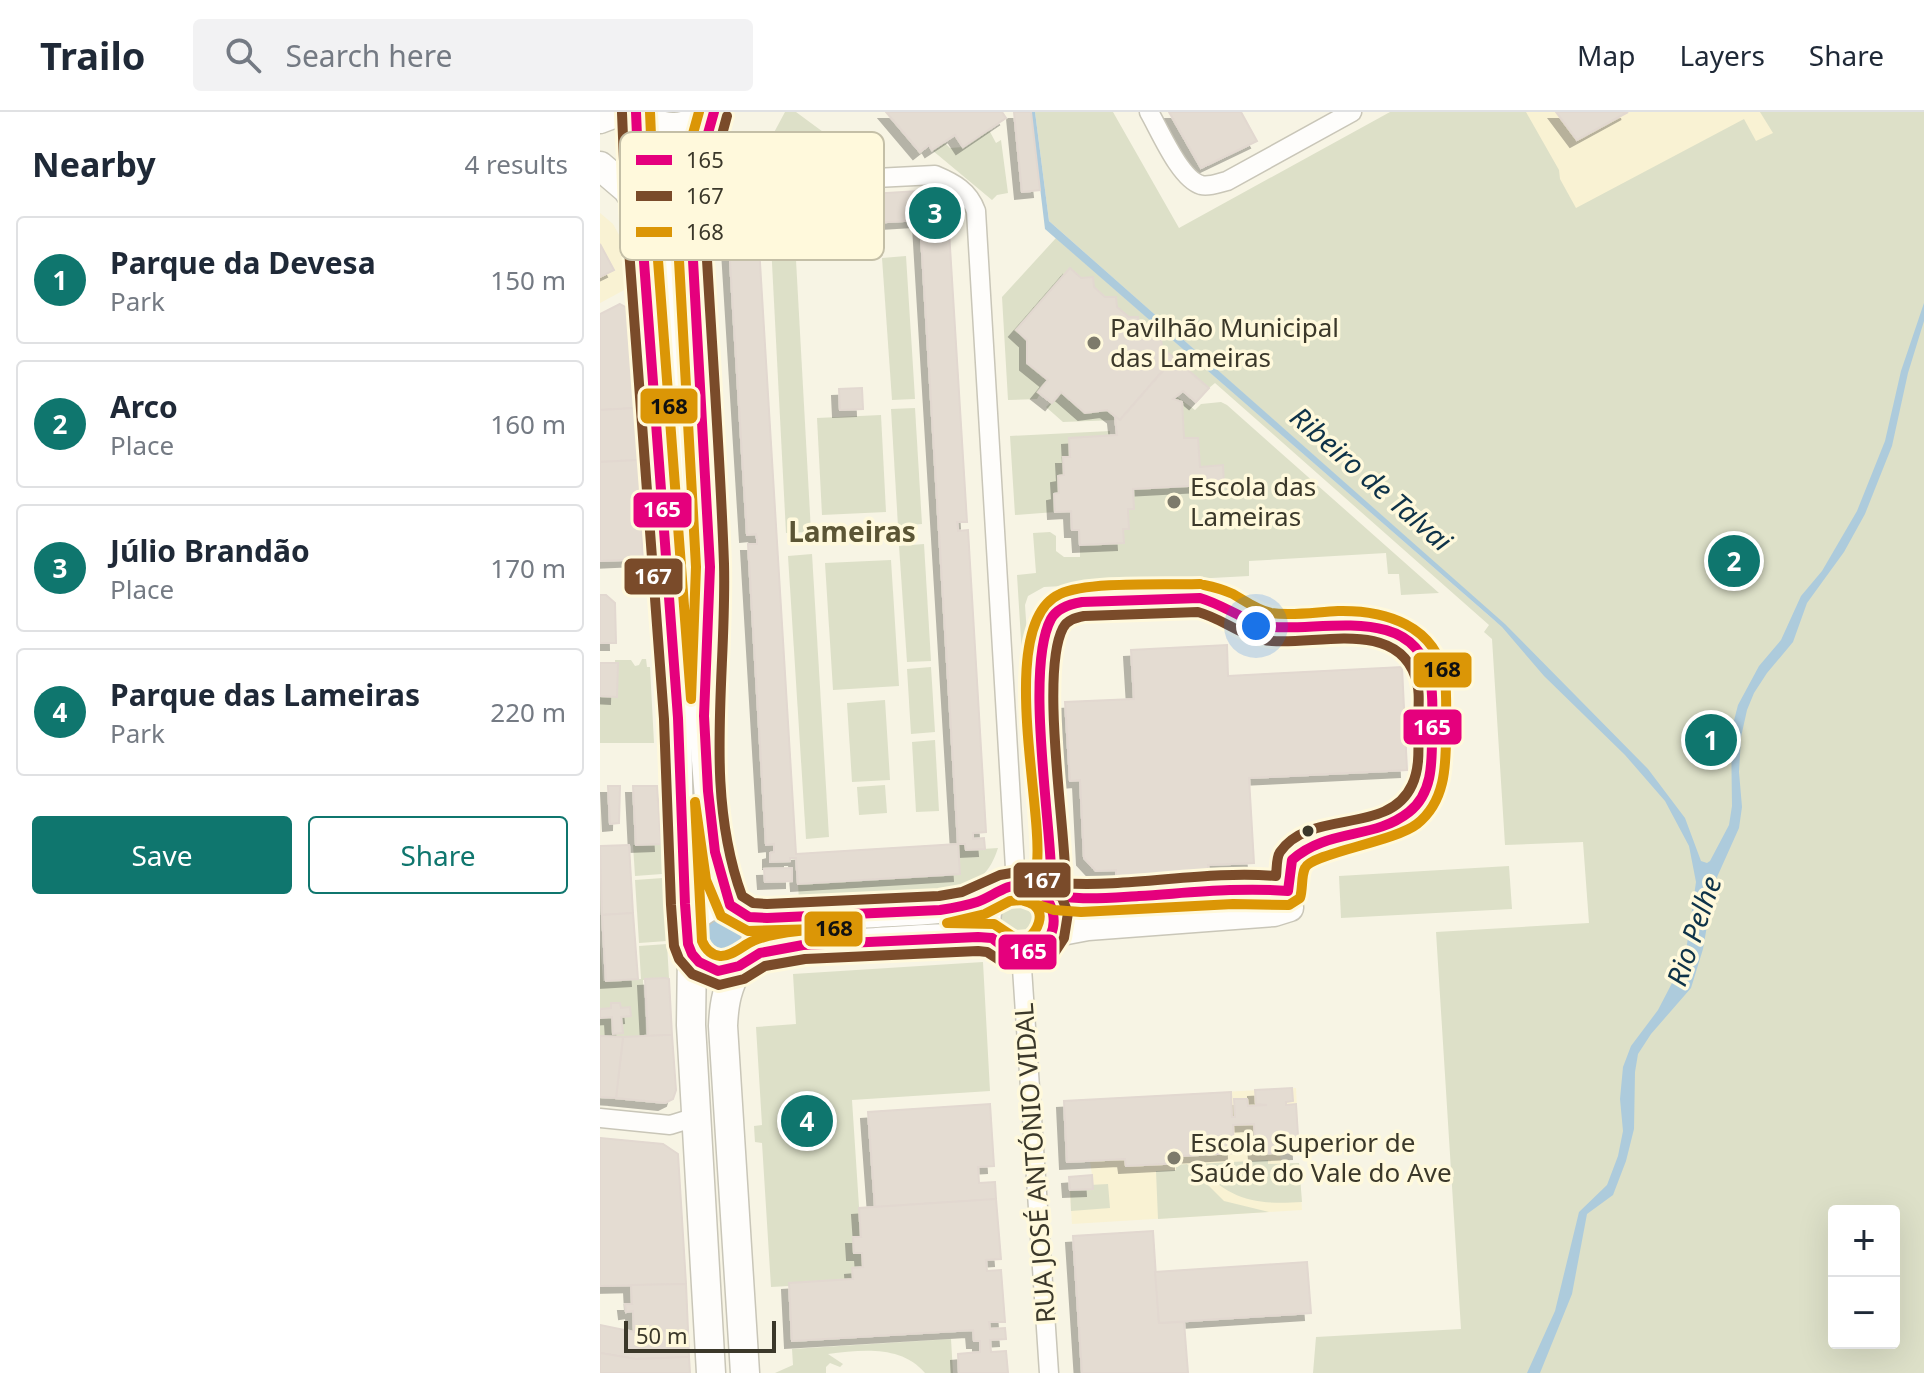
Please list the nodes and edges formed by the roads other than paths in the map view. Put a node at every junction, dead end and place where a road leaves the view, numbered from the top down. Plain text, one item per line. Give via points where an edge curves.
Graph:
1 (621, 112) edge
2 (638, 112) edge
3 (712, 112) edge
4 (1149, 112) edge
5 (1352, 112) edge
6 (600, 120) edge
7 (638, 132) edge
8 (707, 132) edge
9 (600, 166) edge
10 (884, 178) edge
11 (620, 183) edge
12 (645, 260) edge
13 (670, 260) edge
14 (693, 260) edge
15 (691, 717) junction
16 (1006, 890) junction
17 (1047, 896) junction
18 (740, 911) junction
19 (1051, 934) junction
20 (992, 938) junction
21 (690, 944) junction
22 (1021, 953) junction
23 (743, 963) junction
24 (696, 1117) junction
25 (600, 1118) edge
26 (711, 1373) edge
27 (745, 1373) edge
28 (1049, 1373) edge

1 - 6 street
2 - 3 main road via 659,126 674,128
2 - 7 main road
3 - 8 main road
4 - 5 street via 1187,177 1210,186
9 - 11 main road
10 - 16 street via 935,175 964,191 976,211
12 - 15 main road
13 - 15 main road via 696,642
14 - 15 main road via 710,567
15 - 18 main road via 720,877
15 - 21 main road via 683,881
16 - 17 street via 1033,887
16 - 18 street via 940,910 801,918
16 - 20 street via 987,911
17 - 19 street via 1055,919
17 - 19 street via 1087,899 1252,887 1288,891 1290,908
18 - 21 main road via 708,906 691,922
18 - 23 main road via 756,939
19 - 22 street via 1033,951
20 - 22 street via 1010,952
20 - 23 street via 803,945 775,949
21 - 23 main road via 699,962 718,971
21 - 24 main road
22 - 28 street, RUA JOSÉ ANTÓNIO VIDAL
23 - 27 main road via 728,985 723,1026
24 - 25 street via 670,1125
24 - 26 main road

